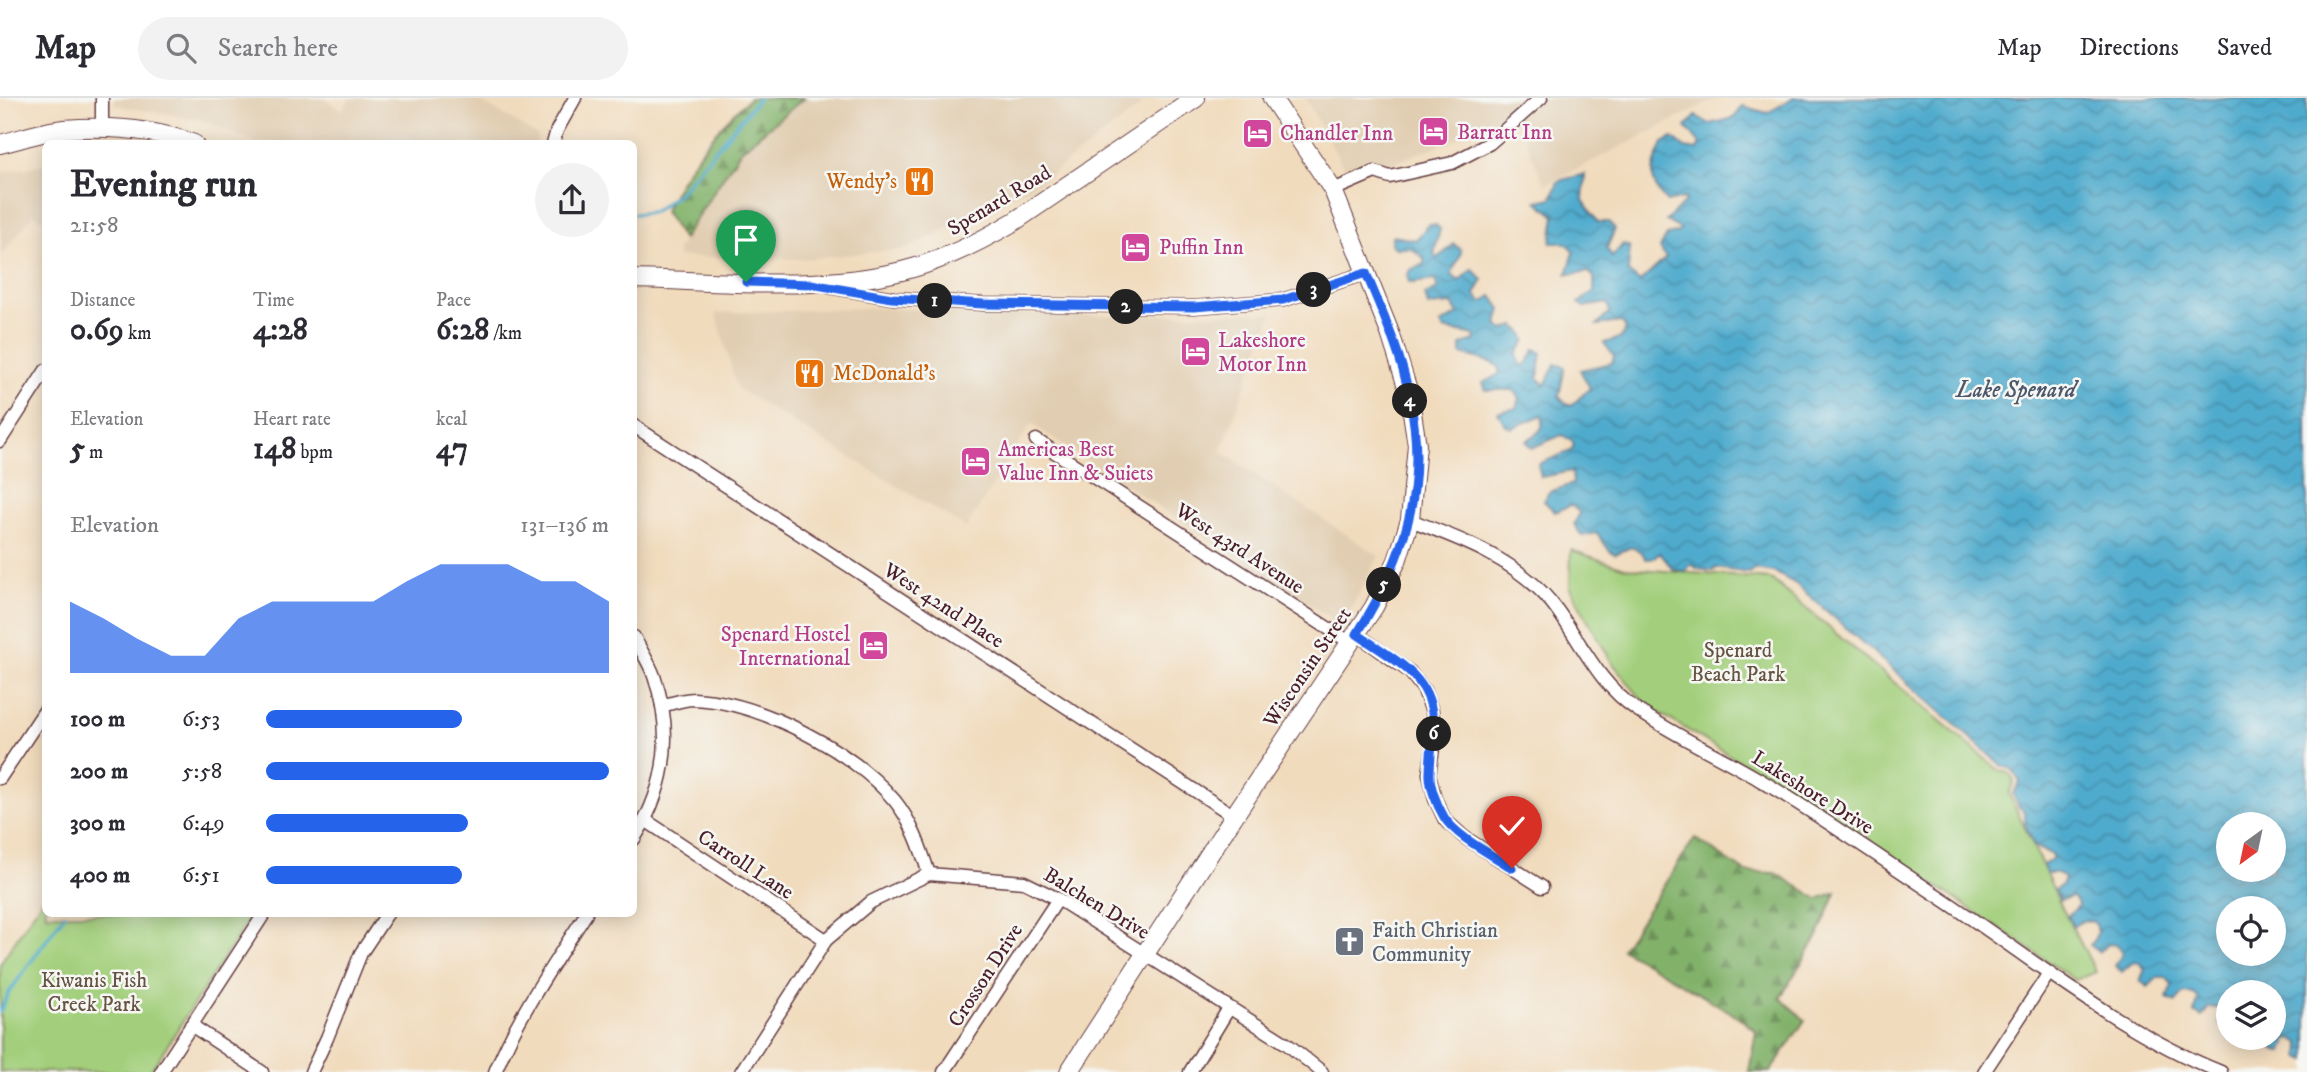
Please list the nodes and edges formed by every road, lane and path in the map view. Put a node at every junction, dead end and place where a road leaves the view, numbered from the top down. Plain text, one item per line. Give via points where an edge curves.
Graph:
1 (102, 98) edge
2 (575, 98) edge
3 (1196, 98) edge
4 (1272, 98) edge
5 (1541, 98) edge
6 (102, 128) junction
7 (178, 140) edge
8 (554, 140) edge
9 (0, 144) edge
10 (1333, 190) junction
11 (1366, 273) junction
12 (888, 274) junction
13 (637, 279) edge
14 (811, 284) junction
15 (892, 298) junction
16 (42, 376) edge
17 (637, 428) edge
18 (1037, 440) dead end
19 (0, 441) edge
20 (1410, 520) junction
21 (1354, 639) junction
22 (637, 642) edge
23 (662, 706) junction
24 (42, 715) edge
25 (0, 778) edge
26 (1234, 816) junction
27 (645, 820) junction
28 (637, 834) edge
29 (929, 874) junction
30 (1542, 887) dead end
31 (1058, 899) junction
32 (262, 917) edge
33 (385, 917) edge
34 (584, 917) edge
35 (826, 940) junction
36 (1145, 955) junction
37 (2049, 973) junction
38 (1229, 1008) junction
39 (191, 1025) junction
40 (2184, 1057) junction
41 (161, 1072) edge
42 (262, 1072) edge
43 (311, 1072) edge
44 (495, 1072) edge
45 (741, 1072) edge
46 (944, 1072) edge
47 (1069, 1072) edge
48 (1190, 1072) edge
49 (1322, 1072) edge
50 (1984, 1072) edge
51 (2200, 1072) edge
52 (2221, 1072) edge

1 - 6 street
2 - 8 street
3 - 12 street, Spenard Road via 987,238 947,257
4 - 10 street, Wisconsin Street
5 - 10 street via 1490,143 1452,163 1390,177 1375,172
6 - 7 street
6 - 9 street via 62,129
10 - 11 street, Wisconsin Street
11 - 15 street via 1283,300 1243,305 983,304
11 - 20 street, Wisconsin Street via 1409,393 1417,445
12 - 14 street, Spenard Road
12 - 15 street via 879,289
13 - 14 street, Spenard Road
14 - 15 street
16 - 19 street
17 - 26 street, West 42nd Place
18 - 21 street, West 43rd Avenue
20 - 21 street, Wisconsin Street via 1397,561
20 - 37 street, Lakeshore Drive via 1463,540 1531,583 1550,602 1612,690 1636,709 1763,782
21 - 26 street, Wisconsin Street
21 - 30 street, West 43rd Avenue via 1410,671 1424,690 1434,735 1429,774 1445,820
22 - 23 street
23 - 27 street via 665,743 660,787
23 - 29 street via 690,699 729,703 816,739 860,769 895,802 918,840
24 - 25 street
26 - 36 street, Wisconsin Street
27 - 28 street
27 - 35 street, Carroll Lane
29 - 31 street, Balchen Drive via 1024,883
29 - 35 street, Balchen Drive via 871,902
31 - 36 street, Balchen Drive
31 - 46 street, Crosson Drive
32 - 39 street
33 - 43 street via 361,953
34 - 44 street via 525,1008
35 - 45 street, Balchen Drive
36 - 38 street, Balchen Drive
36 - 47 street, Wisconsin Street
37 - 40 street, Lakeshore Drive
37 - 50 street
38 - 48 street
38 - 49 street, Balchen Drive
39 - 41 street
39 - 42 street
40 - 51 street
40 - 52 street, Lakeshore Drive

